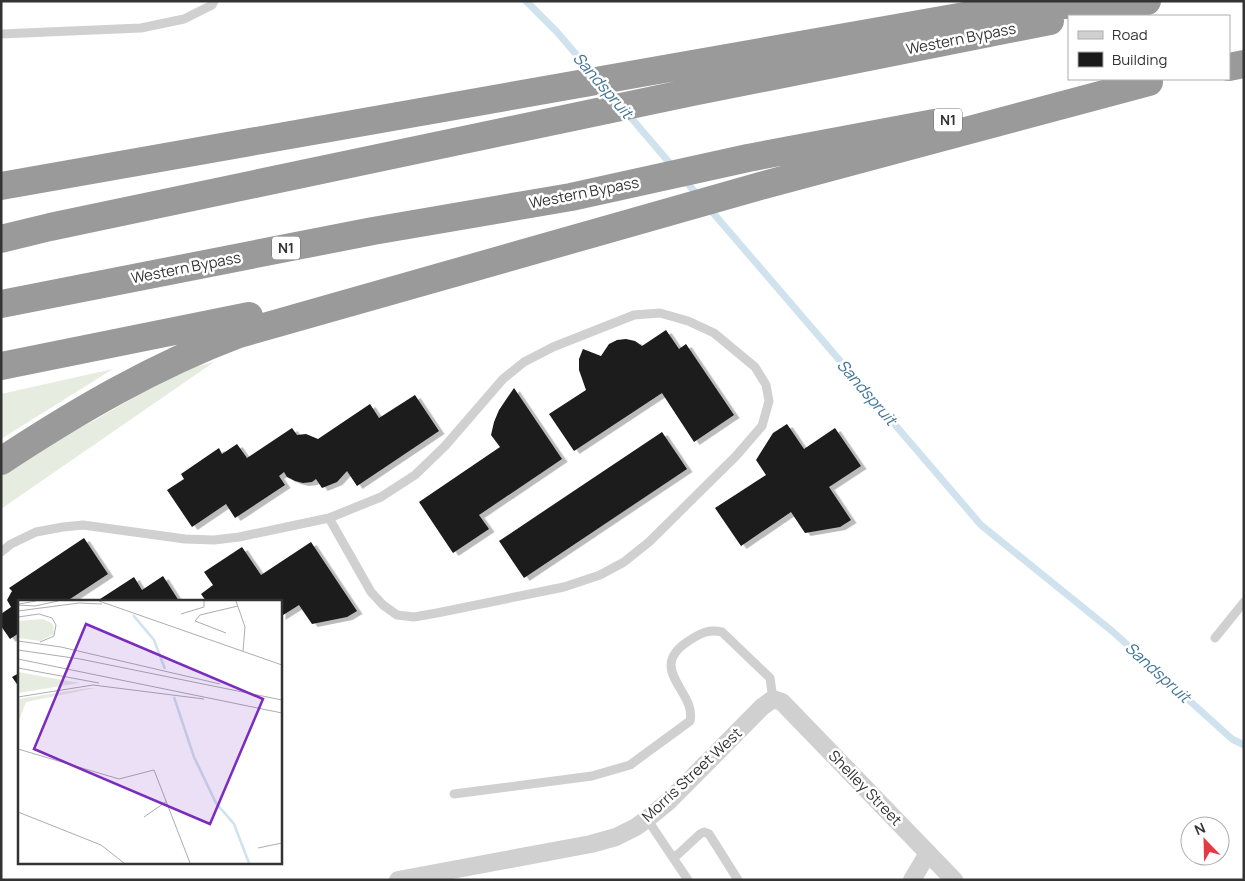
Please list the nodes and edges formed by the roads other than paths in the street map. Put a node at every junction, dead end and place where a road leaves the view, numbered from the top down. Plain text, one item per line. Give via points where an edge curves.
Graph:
1 (214, 1) edge
2 (1148, 1) edge
3 (1078, 15) edge
4 (1068, 17) edge
5 (1, 34) edge
6 (1244, 64) edge
7 (1230, 67) edge
8 (1158, 80) edge
9 (1, 186) edge
10 (1, 239) edge
11 (406, 287) junction
12 (1, 304) edge
13 (1, 366) edge
14 (1, 460) edge
15 (329, 518) junction
16 (1, 552) edge
17 (1244, 602) edge
18 (1214, 638) dead end
19 (773, 699) junction
20 (454, 794) dead end
21 (647, 819) junction
22 (928, 853) junction
23 (674, 858) junction
24 (398, 880) edge
25 (688, 880) edge
26 (738, 880) edge
27 (912, 880) edge
28 (954, 880) edge

1 - 5 lane via 184,19 141,28
2 - 3 highway
2 - 9 highway via 993,11
4 - 10 highway, Western Bypass via 518,128
6 - 7 highway
8 - 11 highway
8 - 12 highway, Western Bypass / N1 via 748,158 570,197 373,231
11 - 13 highway
11 - 14 highway via 239,334 196,350 88,406
15 - 15 lane via 371,592 398,615 414,617 564,587 600,575 624,562 649,542 723,469 762,426 769,401 766,385 756,367 714,333 688,320 660,313 634,315 524,362 503,379 445,446 415,475 381,497
15 - 16 lane via 214,540 70,526 36,532
17 - 18 lane
19 - 20 lane via 770,678 729,638 722,632 703,632 686,643 670,663 690,710 690,721 630,765 592,776
19 - 21 street, Morris Street West
19 - 22 street, Shelley Street via 782,702
21 - 23 lane
21 - 24 street, Morris Street West via 616,837 591,844
22 - 27 street
22 - 28 street, Shelley Street
23 - 25 lane
23 - 26 lane via 704,832 709,834

